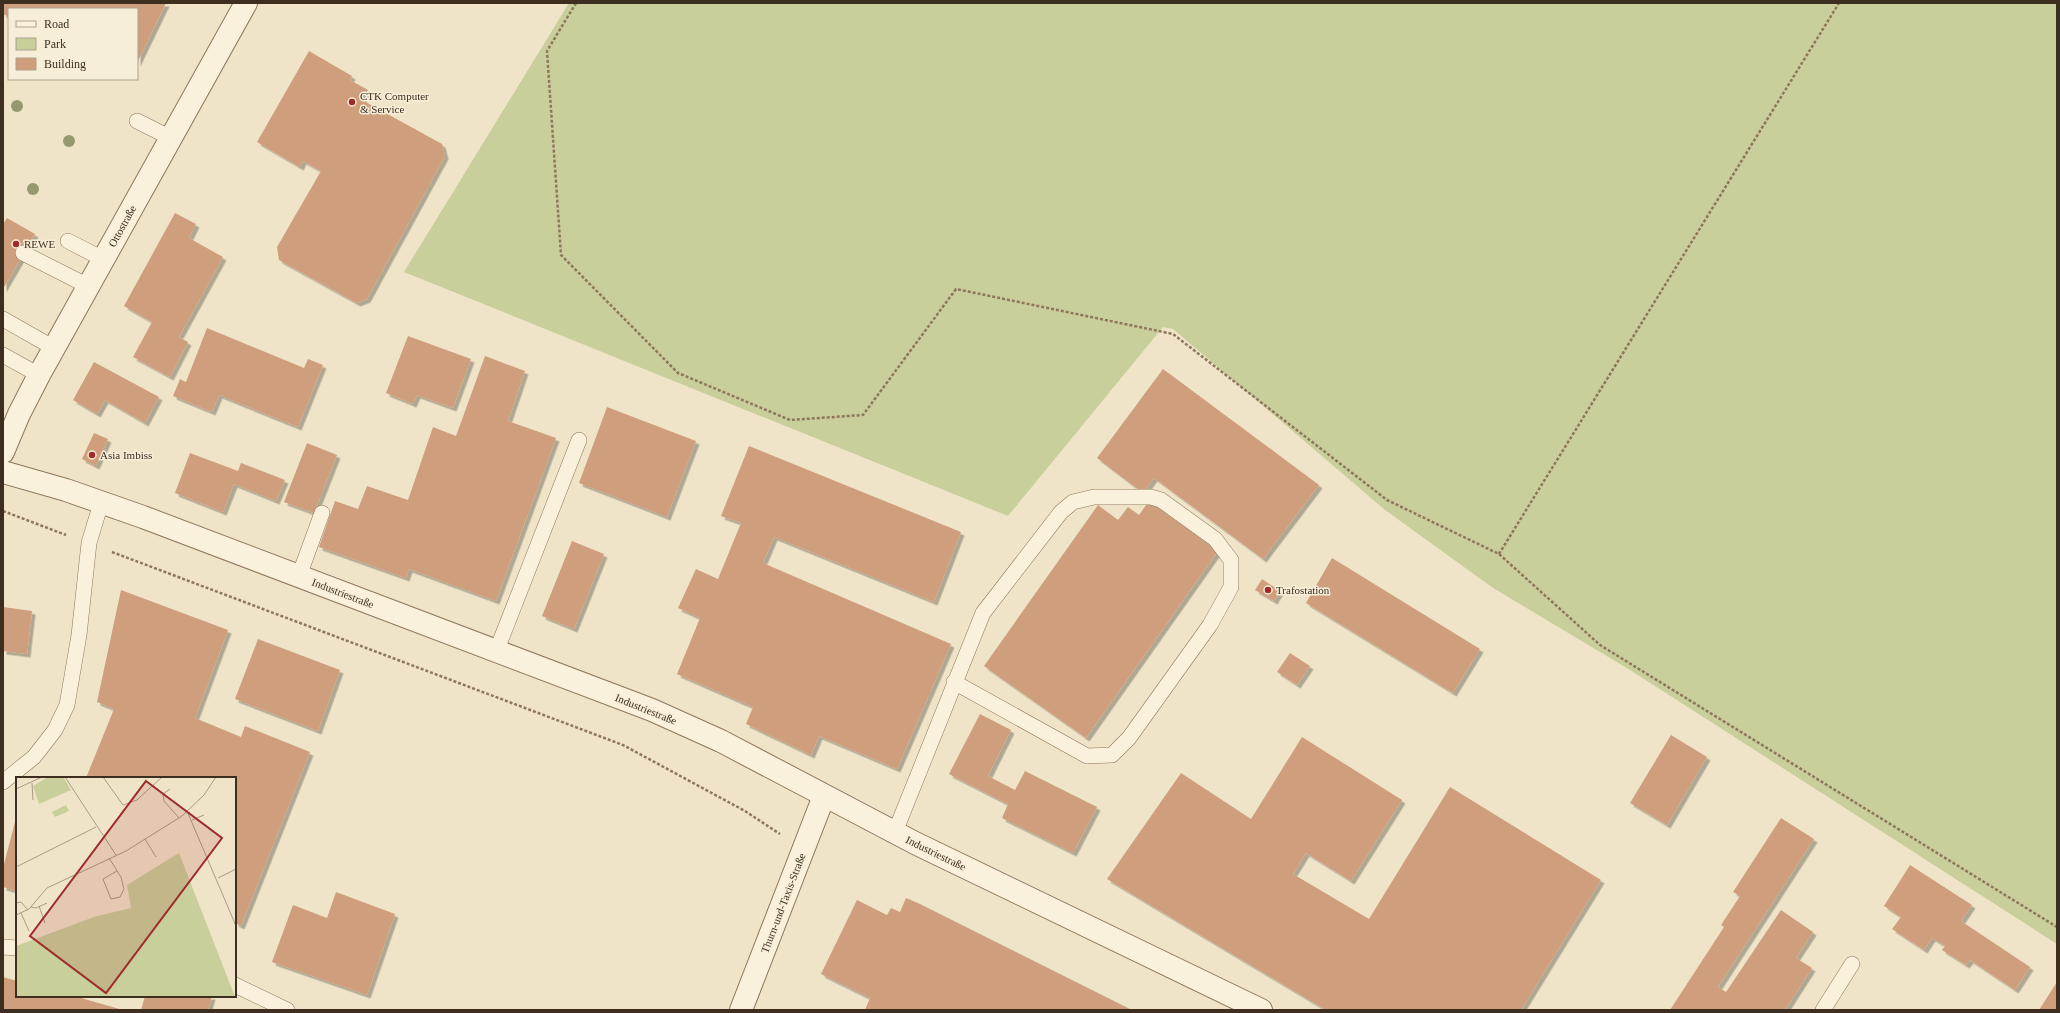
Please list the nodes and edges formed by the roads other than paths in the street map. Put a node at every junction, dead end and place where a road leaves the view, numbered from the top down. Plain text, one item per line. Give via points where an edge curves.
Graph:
1 (246, 3) edge
2 (138, 121) dead end
3 (171, 138) junction
4 (68, 241) dead end
5 (23, 253) dead end
6 (103, 259) junction
7 (88, 286) junction
8 (3, 319) edge
9 (54, 348) junction
10 (3, 355) edge
11 (39, 375) junction
12 (579, 440) dead end
13 (3, 452) edge
14 (3, 472) edge
15 (101, 503) junction
16 (322, 513) dead end
17 (299, 576) junction
18 (496, 652) junction
19 (954, 682) junction
20 (3, 782) edge
21 (824, 796) junction
22 (895, 832) junction
23 (3, 947) edge
24 (16, 948) edge
25 (1852, 964) dead end
26 (236, 984) edge
27 (288, 1010) edge
28 (741, 1010) edge
29 (1261, 1010) edge
30 (1823, 1010) edge

1 - 3 street, Ottostraße
2 - 3 lane
3 - 6 street, Ottostraße
4 - 6 lane
5 - 7 lane
6 - 7 street, Ottostraße
7 - 9 street, Ottostraße
8 - 9 lane
9 - 11 street, Ottostraße
10 - 11 lane
11 - 13 street, Ottostraße
12 - 18 lane
14 - 15 street, Industriestraße
15 - 17 street, Industriestraße
15 - 20 lane via 89,543 68,705 55,730 34,757
16 - 17 lane
17 - 18 street, Industriestraße
18 - 21 street, Industriestraße via 652,710 721,741
19 - 19 lane via 983,613 1061,512 1073,502 1094,497 1151,497 1161,500 1215,538 1231,560 1231,587 1210,625 1129,738 1112,755 1087,756
19 - 22 lane
21 - 22 street, Industriestraße
21 - 28 street, Thurn-und-Taxis-Straße
22 - 29 street, Industriestraße
23 - 24 lane
25 - 30 lane
26 - 27 lane

